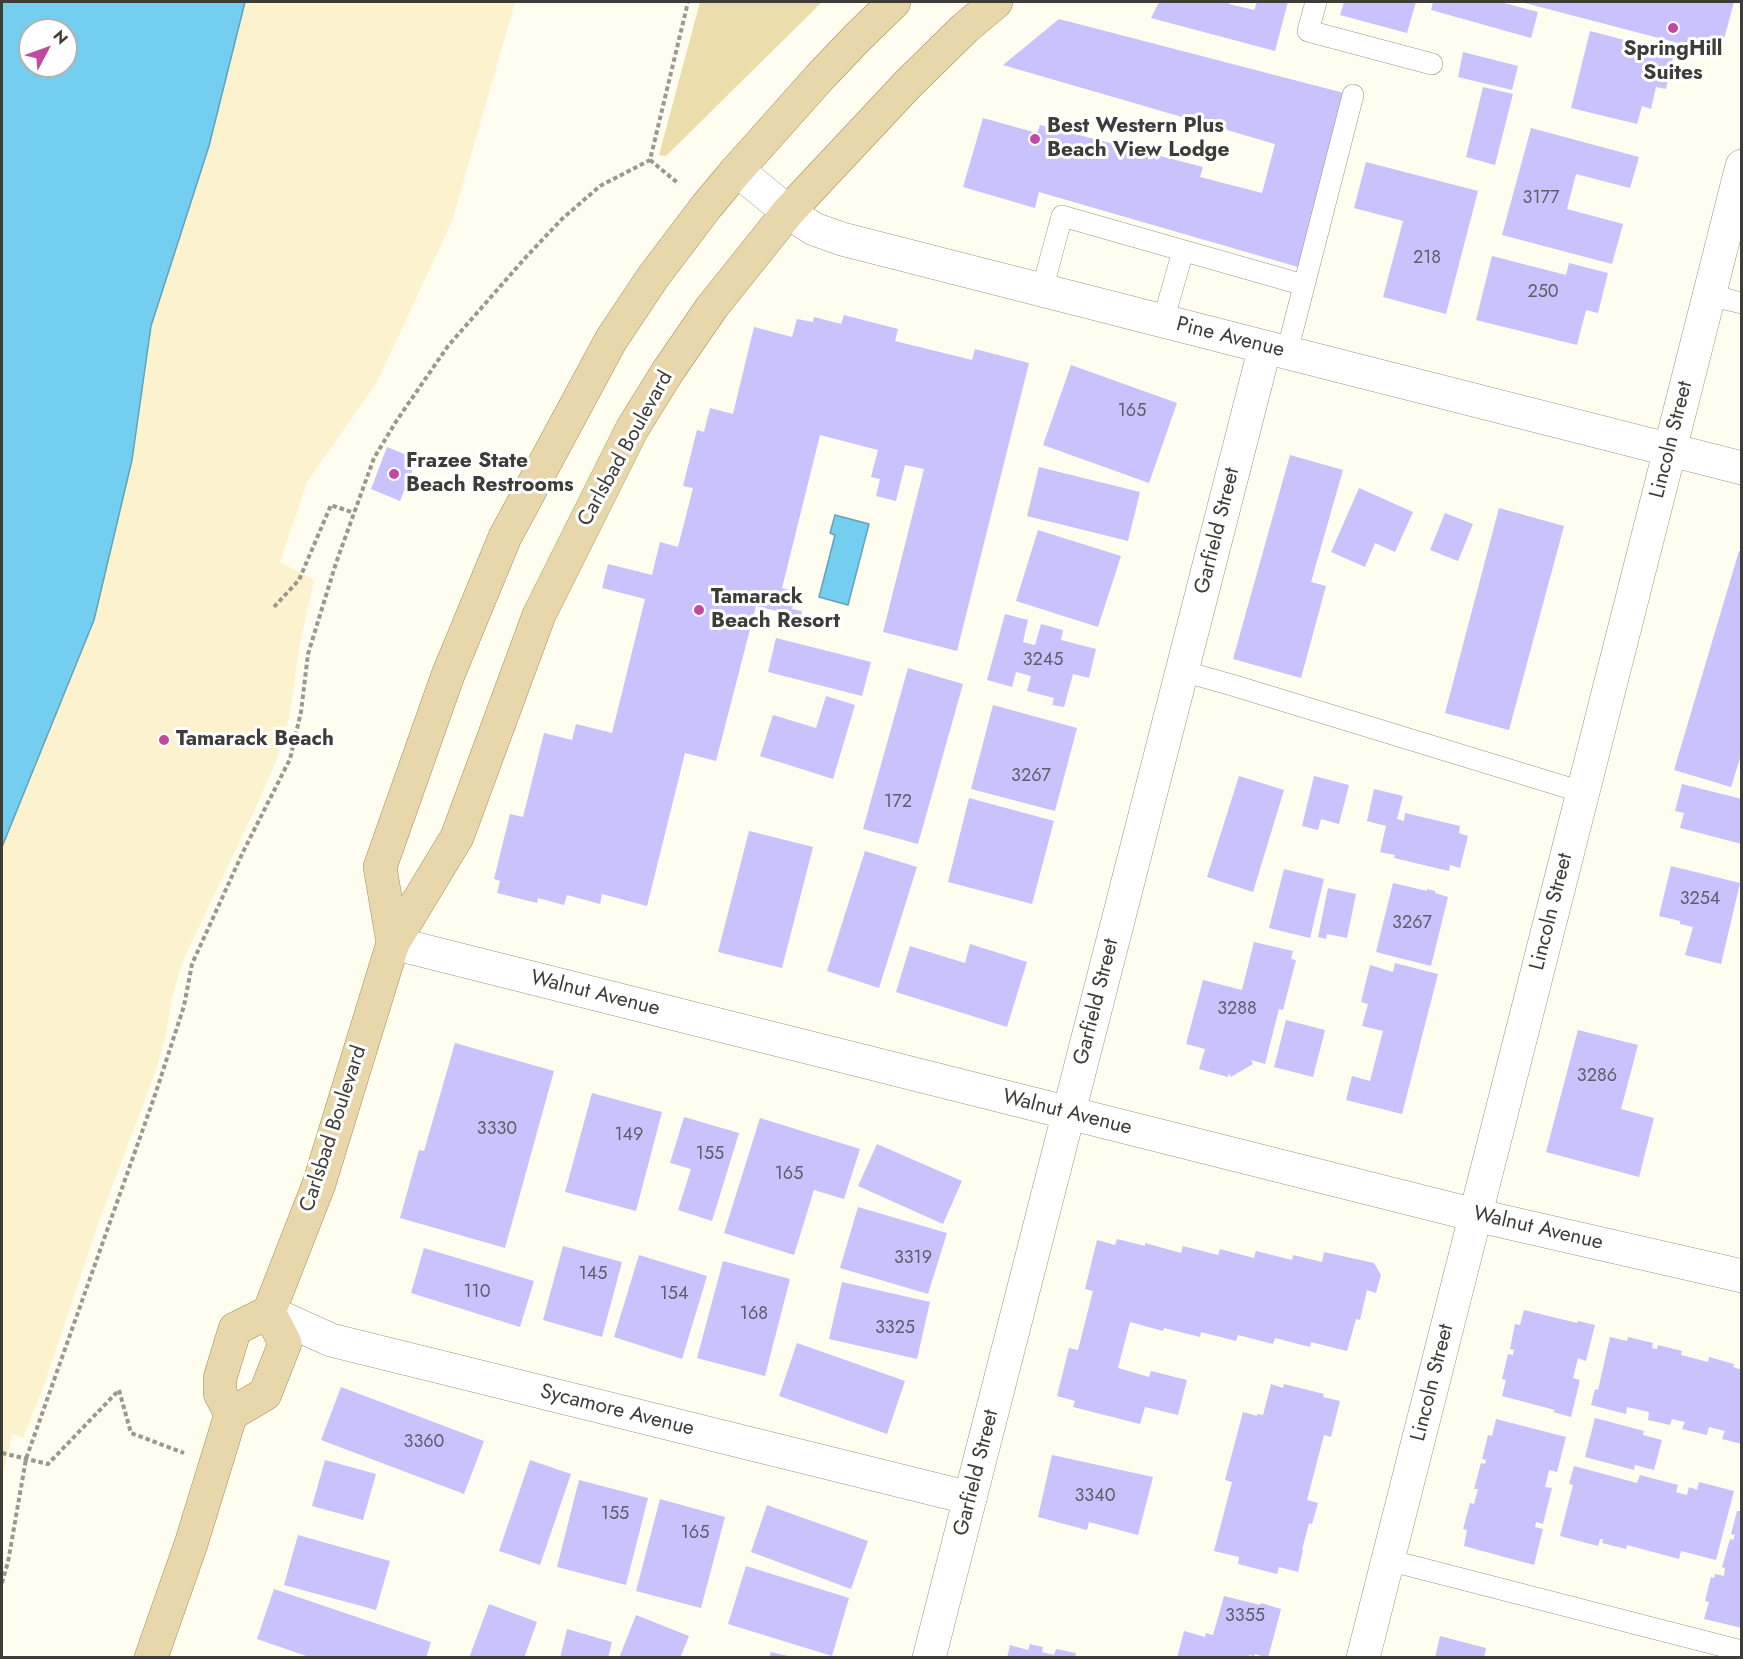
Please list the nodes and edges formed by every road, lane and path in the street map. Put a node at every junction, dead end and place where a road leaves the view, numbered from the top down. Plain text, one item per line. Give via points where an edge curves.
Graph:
1 (688, 2) edge
2 (894, 2) edge
3 (996, 2) edge
4 (1316, 2) edge
5 (1432, 64) dead end
6 (1353, 95) dead end
7 (650, 160) junction
8 (1742, 165) edge
9 (737, 170) junction
10 (680, 184) dead end
11 (788, 212) junction
12 (1183, 250) junction
13 (1304, 285) junction
14 (1042, 290) junction
15 (1709, 295) junction
16 (1742, 303) edge
17 (1163, 321) junction
18 (1276, 350) junction
19 (1669, 449) junction
20 (1742, 468) edge
21 (354, 513) junction
22 (274, 607) dead end
23 (1182, 671) junction
24 (1582, 792) junction
25 (393, 943) junction
26 (1068, 1113) junction
27 (1475, 1215) junction
28 (1742, 1276) edge
29 (268, 1312) junction
30 (231, 1414) junction
31 (149, 1440) dead end
32 (2, 1453) edge
33 (26, 1459) junction
34 (970, 1498) junction
35 (1388, 1560) junction
36 (2, 1583) edge
37 (1742, 1651) edge
38 (151, 1658) edge
39 (929, 1658) edge
40 (1363, 1658) edge

1 - 7 path
2 - 9 main road, Carlsbad Boulevard
3 - 11 main road, Carlsbad Boulevard via 908,84
4 - 5 lane via 1308,31
6 - 13 lane
7 - 10 path
7 - 21 path via 600,186 562,219 448,346 374,458
8 - 15 street, Lincoln Street
9 - 11 street, Pine Avenue
9 - 25 main road, Carlsbad Boulevard via 653,277 611,340 505,537 448,675 380,867
11 - 14 street, Pine Avenue via 814,229 842,239
11 - 25 main road, Carlsbad Boulevard via 712,307 632,429 539,615 457,837
12 - 13 lane
12 - 14 lane via 1062,216
12 - 17 lane
13 - 18 lane
14 - 17 street, Pine Avenue
15 - 16 lane
15 - 19 street, Lincoln Street
17 - 18 street, Pine Avenue
18 - 19 street, Pine Avenue
18 - 23 street, Garfield Street
19 - 20 street, Pine Avenue
19 - 24 street, Lincoln Street
21 - 22 path via 331,505 299,580
21 - 33 path via 308,654 290,759 192,964 184,1006 154,1098
23 - 24 lane
23 - 26 street, Garfield Street
24 - 27 street, Lincoln Street
25 - 26 street, Walnut Avenue
25 - 29 main road, Carlsbad Boulevard via 319,1184
26 - 27 street, Walnut Avenue
26 - 34 street, Garfield Street
27 - 28 street, Walnut Avenue
27 - 35 street, Lincoln Street
29 - 30 main road via 235,1329 220,1378 220,1393
29 - 30 main road via 285,1343 265,1394
29 - 34 street, Sycamore Avenue via 330,1340
30 - 38 main road
31 - 33 path via 131,1433 119,1390 48,1464
32 - 33 path
33 - 36 path
34 - 39 street, Garfield Street
35 - 37 lane
35 - 40 street, Lincoln Street

